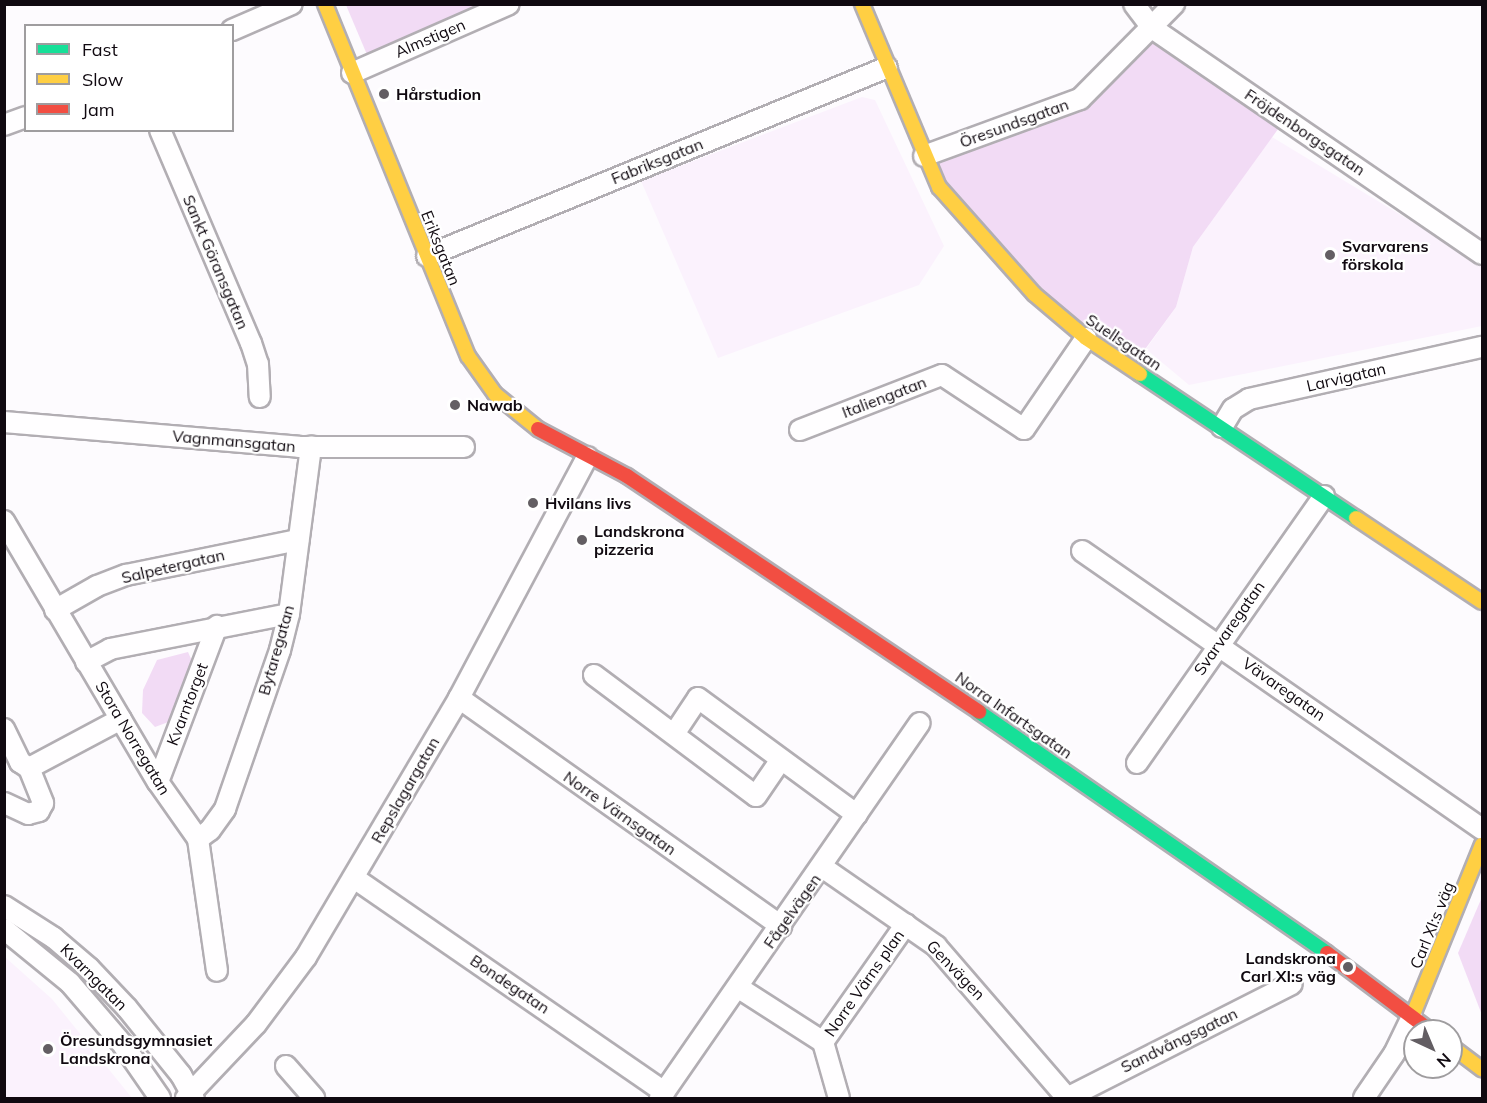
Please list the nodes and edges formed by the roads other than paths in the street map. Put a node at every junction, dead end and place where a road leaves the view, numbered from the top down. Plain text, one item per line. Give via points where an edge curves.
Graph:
1 (291, 4) edge
2 (325, 4) edge
3 (509, 4) edge
4 (862, 4) edge
5 (1134, 4) edge
6 (1174, 4) edge
7 (1152, 28) junction
8 (234, 29) edge
9 (887, 67) junction
10 (352, 73) junction
11 (24, 118) edge
12 (4, 125) edge
13 (161, 132) edge
14 (924, 156) junction
15 (1482, 254) edge
16 (427, 256) junction
17 (1086, 338) junction
18 (1482, 347) edge
19 (260, 397) dead end
20 (4, 422) edge
21 (1222, 427) junction
22 (800, 430) dead end
23 (311, 446) junction
24 (464, 447) dead end
25 (587, 457) junction
26 (1324, 496) junction
27 (7, 534) edge
28 (298, 540) junction
29 (1082, 552) dead end
30 (1482, 602) edge
31 (55, 610) junction
32 (289, 614) junction
33 (217, 626) junction
34 (1219, 643) junction
35 (86, 662) junction
36 (594, 675) dead end
37 (459, 698) junction
38 (121, 719) junction
39 (920, 723) dead end
40 (4, 729) edge
41 (674, 734) junction
42 (780, 761) junction
43 (1137, 763) dead end
44 (29, 768) junction
45 (158, 782) junction
46 (4, 803) edge
47 (857, 815) junction
48 (1482, 829) edge
49 (198, 838) junction
50 (1482, 845) edge
51 (822, 867) junction
52 (354, 878) junction
53 (4, 906) edge
54 (906, 924) junction
55 (781, 926) junction
56 (4, 928) edge
57 (217, 971) dead end
58 (1293, 984) dead end
59 (739, 987) junction
60 (1412, 1017) junction
61 (1415, 1019) edge
62 (823, 1042) junction
63 (1463, 1055) edge
64 (286, 1066) dead end
65 (1482, 1069) edge
66 (662, 1095) edge
67 (191, 1097) edge
68 (160, 1098) edge
69 (314, 1098) edge
70 (839, 1098) edge
71 (1067, 1098) edge
72 (1364, 1098) edge

1 - 8 street
2 - 10 street, Eriksgatan
3 - 10 street, Almstigen
4 - 9 street, Suellsgatan
5 - 7 street, Fröjdenborgsgatan
6 - 7 street, Öresundsgatan
7 - 14 street, Öresundsgatan via 1080,99
7 - 15 street, Fröjdenborgsgatan
9 - 14 street, Suellsgatan
9 - 16 street, Fabriksgatan
10 - 16 street, Eriksgatan
11 - 12 street
13 - 19 street, Sankt Göransgatan via 251,343 258,364
14 - 17 street, Suellsgatan via 939,187 972,227 1034,294
16 - 25 street, Eriksgatan via 468,356 495,394 533,426
17 - 21 street, Suellsgatan
17 - 22 street, Italiengatan via 1024,429 942,375
18 - 21 street, Larvigatan via 1249,399 1233,409
20 - 23 street, Vagnmansgatan
21 - 26 street, Suellsgatan
23 - 24 street, Vagnmansgatan
23 - 28 street, Bytaregatan
25 - 37 street, Repslagargatan
25 - 60 street, Norra Infartsgatan via 627,476 838,614 1348,967
26 - 30 street, Suellsgatan
26 - 34 street, Svarvaregatan
27 - 31 street, Stora Norregatan
28 - 31 street, Salpetergatan via 126,575
28 - 32 street, Bytaregatan
29 - 34 street, Vävaregatan
31 - 35 street, Stora Norregatan
32 - 33 street
32 - 49 street, Bytaregatan via 225,809 210,830
33 - 35 street via 110,649
33 - 45 street, Kvarntorget
34 - 43 street, Svarvaregatan
34 - 48 street, Vävaregatan
35 - 38 street, Stora Norregatan
36 - 41 street
37 - 52 street, Repslagargatan
37 - 55 street, Norre Värnsgatan
38 - 44 street
38 - 45 street, Stora Norregatan
39 - 47 street, Fågelvägen
40 - 44 street via 20,762
41 - 42 street via 756,796
41 - 42 street via 698,698
42 - 47 street
44 - 46 street via 41,793 39,811 28,814
45 - 49 street, Stora Norregatan
47 - 51 street, Fågelvägen
49 - 57 street, Stora Norregatan
50 - 60 street, Carl XI:s väg
51 - 54 street, Genvägen
51 - 55 street, Fågelvägen
52 - 66 street, Bondegatan
52 - 67 street, Repslagargatan via 306,957 256,1024
53 - 67 street, Kvarngatan via 54,938 89,968 127,1008
54 - 62 street, Norre Värns plan
54 - 71 street, Genvägen via 936,946
55 - 59 street, Fågelvägen
56 - 68 street, Kvarngatan via 70,983 124,1046
58 - 71 street, Sandvångsgatan
59 - 62 street
59 - 66 street, Fågelvägen
60 - 61 street, Norra Infartsgatan
60 - 72 street via 1394,1054
62 - 70 street
63 - 65 street
64 - 69 street

